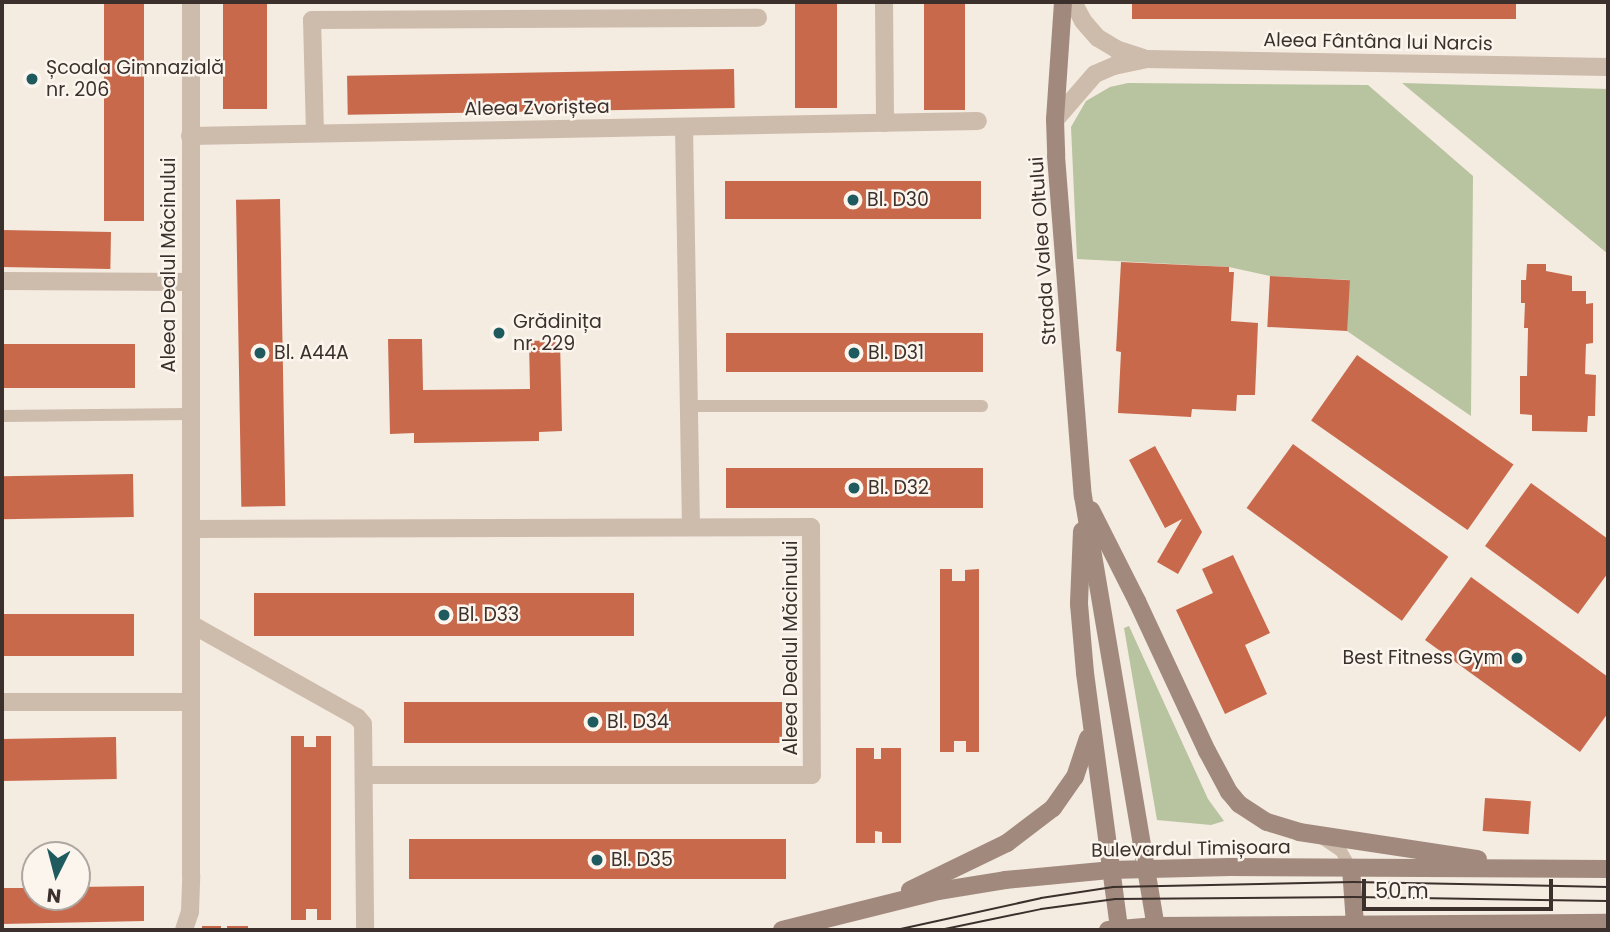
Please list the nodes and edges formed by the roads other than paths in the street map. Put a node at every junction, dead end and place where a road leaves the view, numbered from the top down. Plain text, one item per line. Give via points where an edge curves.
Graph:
1 (191, 2) edge
2 (884, 2) edge
3 (1063, 2) edge
4 (1073, 2) edge
5 (593, 10) edge
6 (758, 18) dead end
7 (1147, 59) junction
8 (1608, 67) edge
9 (1055, 120) junction
10 (978, 121) dead end
11 (885, 123) junction
12 (684, 127) junction
13 (315, 133) junction
14 (190, 136) junction
15 (2, 281) edge
16 (191, 282) junction
17 (689, 406) junction
18 (982, 406) dead end
19 (190, 414) junction
20 (2, 416) edge
21 (1083, 496) junction
22 (691, 527) junction
23 (191, 529) junction
24 (191, 624) junction
25 (2, 702) edge
26 (191, 702) junction
27 (1090, 731) junction
28 (366, 775) junction
29 (1306, 833) junction
30 (1145, 868) junction
31 (1351, 868) junction
32 (1540, 868) junction
33 (1608, 869) edge
34 (1110, 870) junction
35 (879, 904) junction
36 (1608, 923) edge
37 (1354, 924) junction
38 (1156, 926) junction
39 (184, 930) edge
40 (365, 930) edge
41 (782, 930) edge
42 (1114, 930) edge

1 - 14 street, Aleea Dealul Măcinului
2 - 11 street
3 - 9 main road, Strada Valea Oltului
4 - 7 street, Aleea Fântâna lui Narcis via 1098,38
5 - 6 street
5 - 13 street via 312,20
7 - 8 street, Aleea Fântâna lui Narcis
7 - 9 street, Aleea Fântâna lui Narcis via 1095,74
9 - 21 main road, Strada Valea Oltului
10 - 11 street, Aleea Zvoriștea
11 - 12 street, Aleea Zvoriștea
12 - 13 street, Aleea Zvoriștea
12 - 17 street
13 - 14 street, Aleea Zvoriștea
14 - 16 street, Aleea Dealul Măcinului
15 - 16 street
16 - 19 street, Aleea Dealul Măcinului
17 - 18 lane
17 - 22 street
19 - 20 lane
19 - 23 street, Aleea Dealul Măcinului
21 - 27 main road, Strada Valea Oltului via 1079,604
21 - 29 main road via 1228,792 1254,816
21 - 30 main road, Strada Valea Oltului
22 - 23 street, Aleea Dealul Măcinului
22 - 28 street, Aleea Dealul Măcinului via 811,527 812,775
23 - 24 street, Aleea Dealul Măcinului
24 - 26 street, Aleea Dealul Măcinului
24 - 28 street via 357,717 366,734
25 - 26 street
26 - 39 street, Aleea Dealul Măcinului via 190,912
27 - 34 main road, Strada Valea Oltului
27 - 35 main road via 1075,777 1053,808 1032,826
28 - 40 street
29 - 31 lane via 1334,846
29 - 32 main road
30 - 31 main road, Bulevardul Timișoara
30 - 34 main road, Bulevardul Timișoara
30 - 38 main road, Strada Valea Oltului
31 - 32 main road, Bulevardul Timișoara
31 - 37 main road
32 - 33 main road, Bulevardul Timișoara
34 - 35 main road, Bulevardul Timișoara via 1005,880
34 - 42 main road, Strada Valea Oltului
35 - 41 main road, Bulevardul Timișoara
36 - 37 main road
37 - 38 main road
38 - 42 main road

